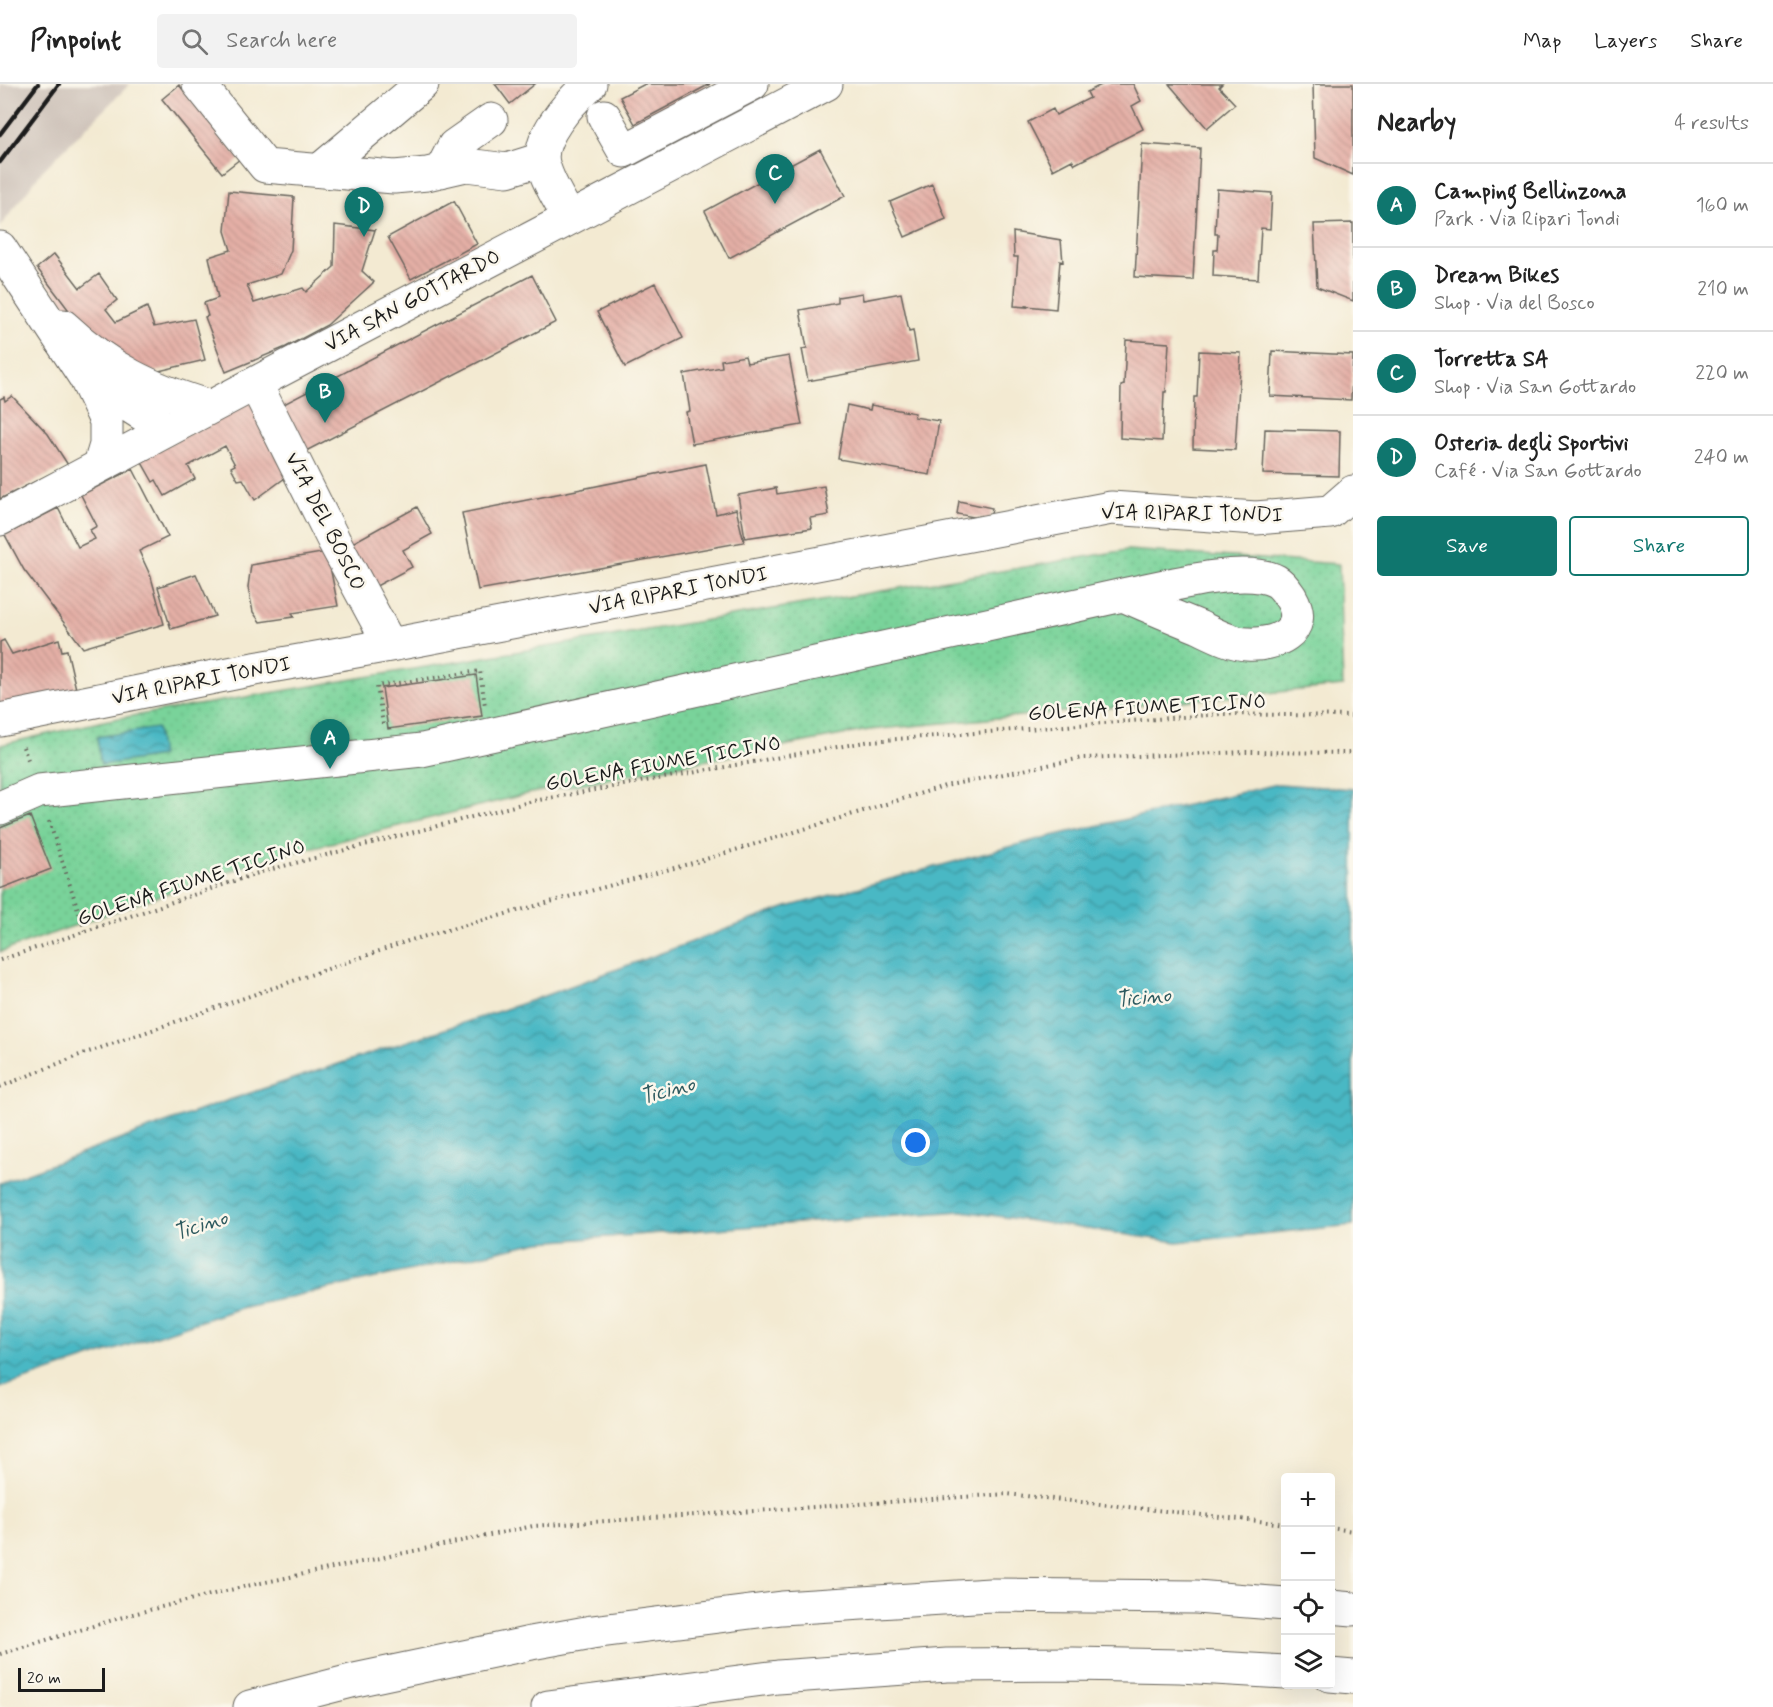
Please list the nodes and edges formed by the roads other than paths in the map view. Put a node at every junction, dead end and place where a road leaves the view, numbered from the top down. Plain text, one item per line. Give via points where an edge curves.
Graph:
1 (199, 84) edge
2 (422, 84) edge
3 (590, 84) edge
4 (752, 84) edge
5 (826, 84) edge
6 (604, 116) dead end
7 (491, 120) dead end
8 (542, 159) junction
9 (320, 170) junction
10 (441, 171) junction
11 (569, 218) junction
12 (0, 248) edge
13 (36, 302) junction
14 (85, 377) junction
15 (262, 397) dead end
16 (210, 407) junction
17 (168, 429) junction
18 (100, 465) junction
19 (1353, 492) edge
20 (0, 519) edge
21 (1123, 595) dead end
22 (390, 645) junction
23 (0, 720) edge
24 (0, 808) edge
25 (1281, 1604) edge
26 (1335, 1608) edge
27 (1353, 1610) edge
28 (1281, 1672) edge
29 (1335, 1675) edge
30 (1353, 1677) edge
31 (594, 1703) edge
32 (249, 1707) edge
33 (548, 1707) edge

1 - 9 main road via 265,166
2 - 9 main road
3 - 8 main road via 557,120
4 - 6 main road via 624,151
5 - 11 main road, VIA SAN GOTTARDO
7 - 10 main road via 454,146
8 - 10 main road via 507,170 466,165
8 - 11 main road
9 - 10 main road via 394,177
11 - 16 main road, VIA SAN GOTTARDO
12 - 13 main road
13 - 14 main road
13 - 16 main road via 88,349 120,370 171,395
14 - 17 main road
14 - 18 main road via 106,421 106,446
15 - 22 main road, VIA DEL BOSCO
16 - 17 main road, VIA SAN GOTTARDO
17 - 18 main road, VIA SAN GOTTARDO
18 - 20 main road, VIA SAN GOTTARDO
19 - 22 main road, VIA RIPARI TONDI via 1330,512 1256,518 1111,508
21 - 24 main road via 422,750 39,791
22 - 23 main road, VIA RIPARI TONDI
25 - 32 main road via 1196,1597 990,1595 782,1608 531,1643
26 - 27 main road
28 - 31 main road via 1145,1665 947,1665 778,1677
29 - 30 main road
31 - 33 main road

